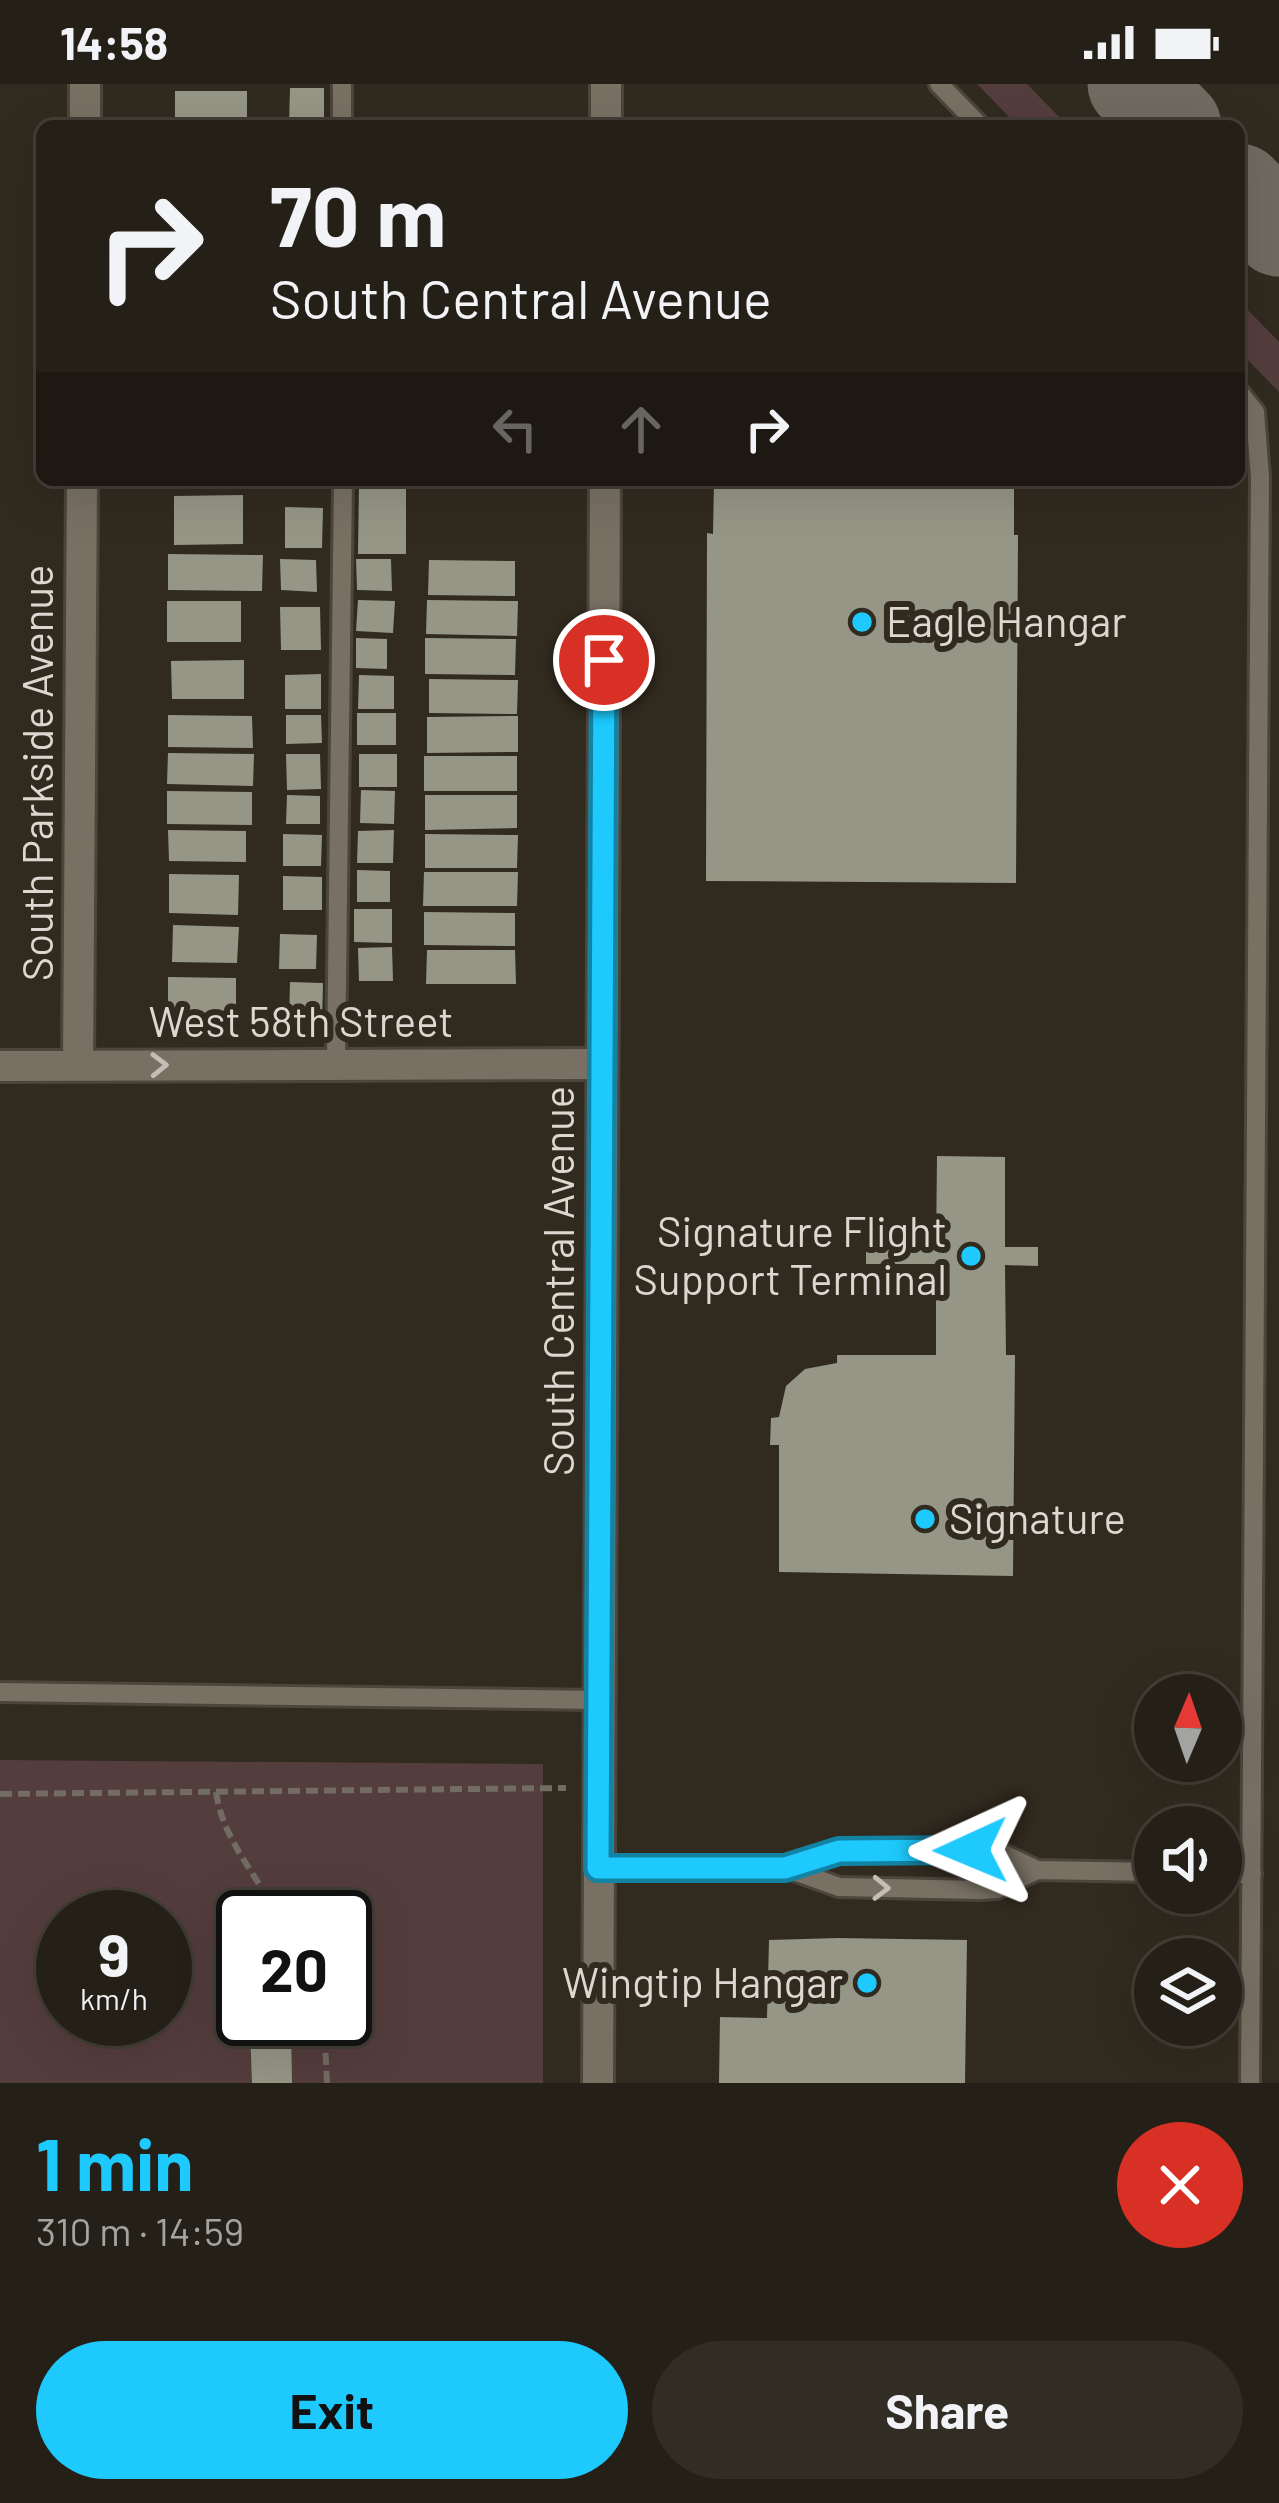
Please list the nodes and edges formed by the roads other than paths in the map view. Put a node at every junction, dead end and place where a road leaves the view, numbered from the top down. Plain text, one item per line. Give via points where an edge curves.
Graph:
1 (85, 84) edge
2 (342, 84) edge
3 (606, 84) edge
4 (939, 84) edge
5 (85, 120) edge
6 (342, 120) edge
7 (606, 120) edge
8 (974, 120) edge
9 (1245, 400) edge
10 (82, 486) edge
11 (343, 486) edge
12 (604, 486) edge
13 (336, 1062) junction
14 (602, 1064) junction
15 (0, 1066) edge
16 (78, 1066) junction
17 (0, 1692) edge
18 (600, 1700) junction
19 (598, 1868) junction
20 (785, 1868) junction
21 (1037, 1870) junction
22 (1134, 1872) edge
23 (1242, 1874) edge
24 (1252, 1874) junction
25 (598, 2083) edge
26 (1250, 2083) edge

1 - 5 main road
2 - 6 lane
3 - 7 main road
4 - 8 lane
9 - 24 lane via 1255,412 1260,477
10 - 16 main road, South Parkside Avenue
11 - 13 lane
12 - 14 main road, South Central Avenue
13 - 14 main road, West 58th Street
16 -> 13 main road, West 58th Street
14 - 18 main road, South Central Avenue
15 - 16 main road, West 58th Street
17 - 18 lane
18 - 19 main road, South Central Avenue
19 - 20 lane
19 - 25 main road, South Central Avenue
20 - 21 lane via 839,1851 995,1850
20 -> 21 lane via 839,1887 980,1890
21 - 22 lane
23 - 24 lane
24 - 26 lane

